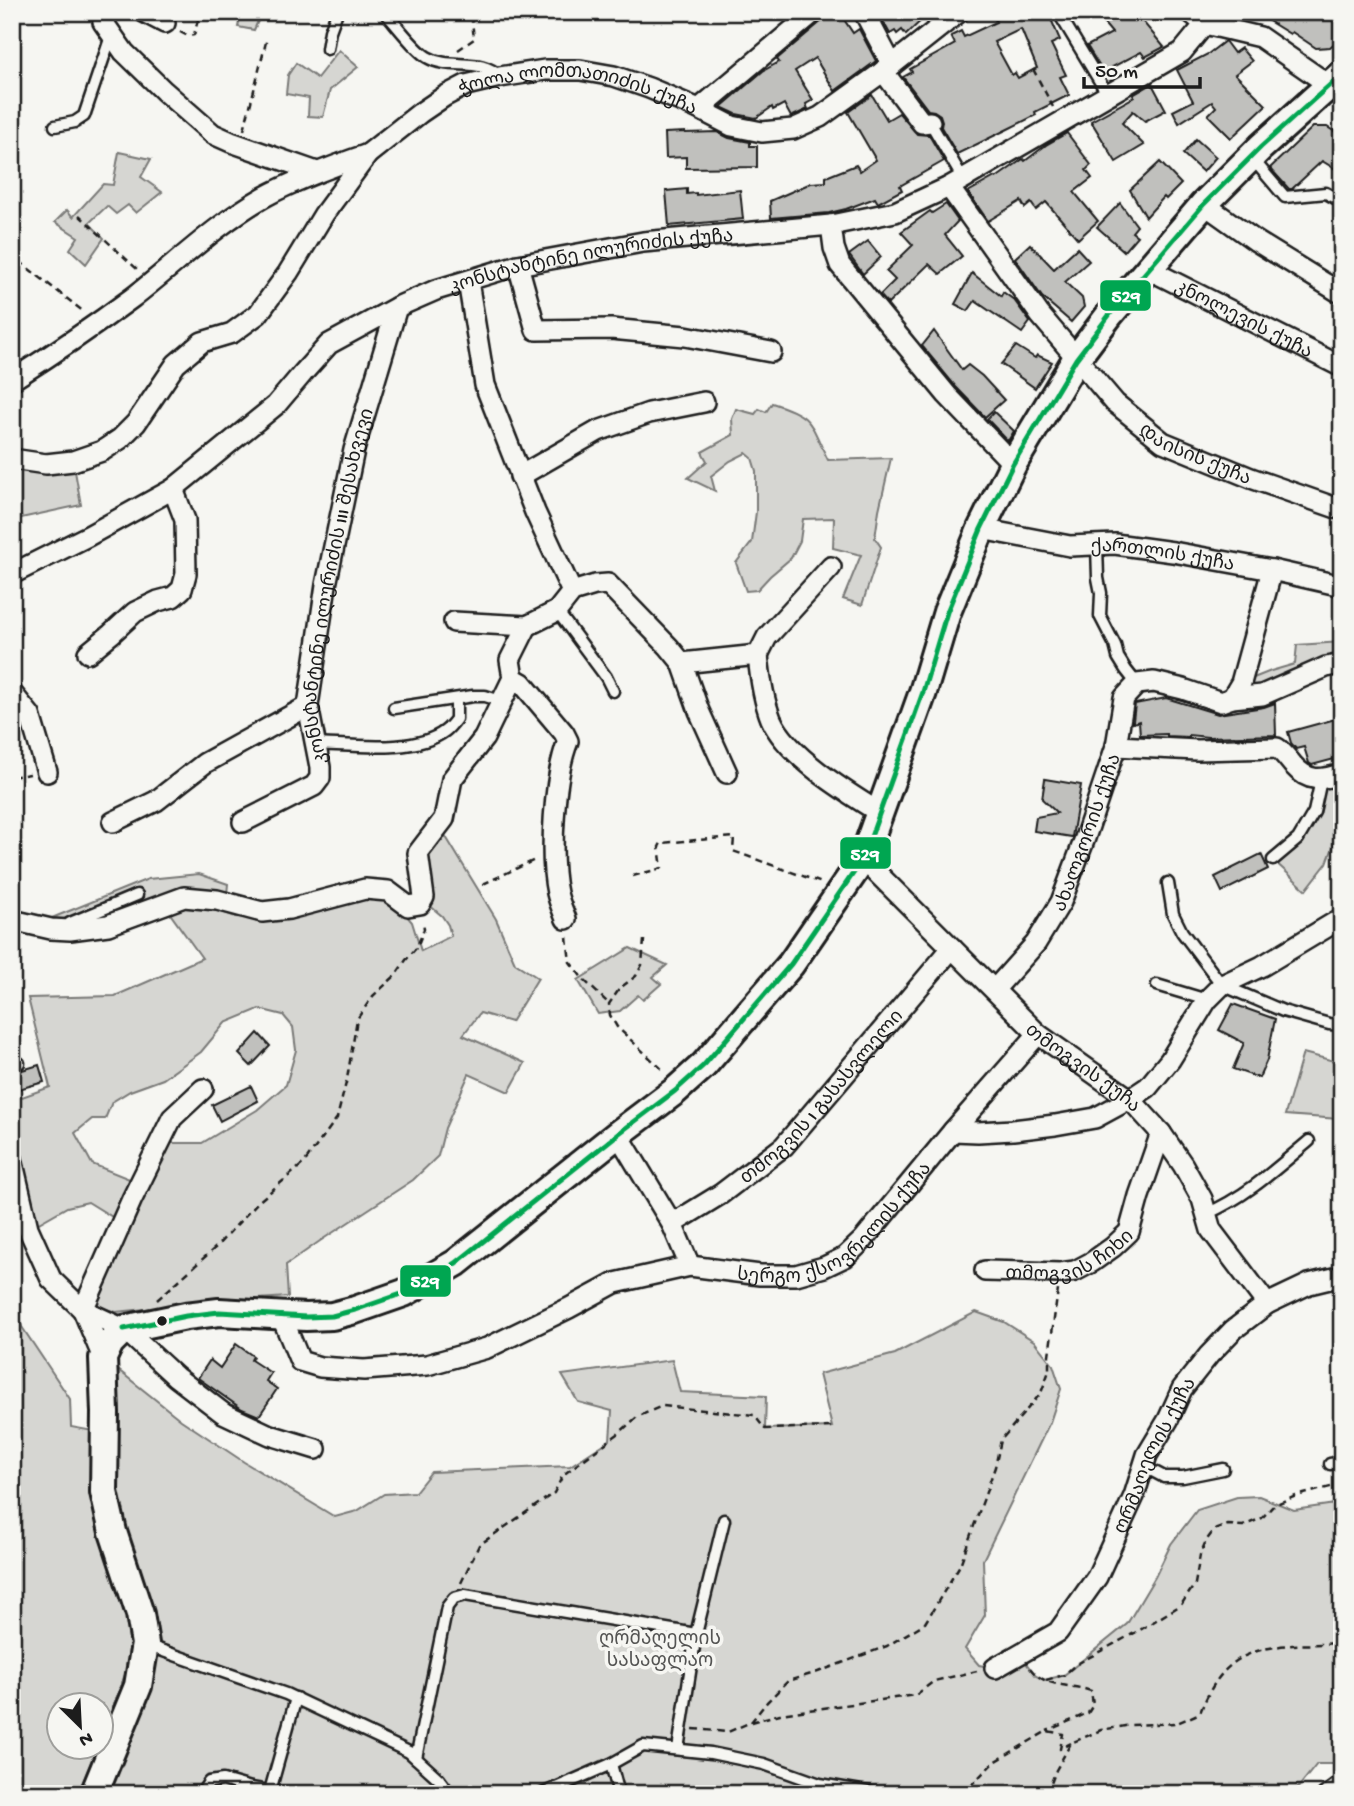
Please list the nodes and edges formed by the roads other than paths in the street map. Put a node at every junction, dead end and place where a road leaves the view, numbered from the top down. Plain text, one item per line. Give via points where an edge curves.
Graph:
1 (110, 12) edge
2 (144, 12) edge
3 (337, 12) edge
4 (385, 12) edge
5 (814, 12) edge
6 (864, 12) edge
7 (959, 12) edge
8 (1058, 12) edge
9 (1198, 18) edge
10 (165, 23) dead end
11 (111, 35) junction
12 (327, 50) dead end
13 (888, 68) junction
14 (500, 77) junction
15 (1337, 84) edge
16 (1109, 96) junction
17 (699, 108) junction
18 (930, 122) joint
19 (55, 126) dead end
20 (368, 154) junction
21 (1251, 156) junction
22 (317, 172) junction
23 (956, 183) junction
24 (1342, 202) edge
25 (1204, 204) junction
26 (831, 225) junction
27 (518, 265) junction
28 (1148, 269) junction
29 (468, 281) junction
30 (1342, 294) edge
31 (397, 307) junction
32 (771, 352) dead end
33 (1076, 359) junction
34 (1342, 367) edge
35 (12, 380) edge
36 (705, 402) dead end
37 (12, 459) edge
38 (1013, 464) junction
39 (520, 476) junction
40 (173, 489) junction
41 (1342, 510) edge
42 (981, 529) junction
43 (1097, 545) junction
44 (831, 567) dead end
45 (1272, 570) junction
46 (12, 574) edge
47 (1342, 586) edge
48 (572, 592) junction
49 (557, 611) junction
50 (454, 622) dead end
51 (527, 626) junction
52 (88, 653) dead end
53 (758, 655) junction
54 (682, 663) junction
55 (1342, 664) edge
56 (513, 678) junction
57 (1137, 684) junction
58 (613, 691) dead end
59 (12, 693) edge
60 (1232, 698) junction
61 (456, 699) junction
62 (501, 702) junction
63 (308, 706) junction
64 (394, 708) dead end
65 (315, 744) junction
66 (1116, 746) junction
67 (47, 772) dead end
68 (727, 773) dead end
69 (1342, 774) edge
70 (1321, 780) junction
71 (880, 813) junction
72 (113, 822) dead end
73 (243, 822) dead end
74 (863, 859) junction
75 (1273, 860) dead end
76 (1168, 883) dead end
77 (137, 895) dead end
78 (1342, 918) edge
79 (566, 919) road end
80 (12, 920) edge
81 (43, 927) junction
82 (952, 948) junction
83 (1157, 985) dead end
84 (1222, 985) junction
85 (995, 989) junction
86 (1207, 1000) junction
87 (1342, 1025) edge
88 (1038, 1034) junction
89 (203, 1089) dead end
90 (1130, 1099) junction
91 (953, 1131) junction
92 (1161, 1133) junction
93 (618, 1134) junction
94 (1310, 1141) dead end
95 (12, 1159) edge
96 (1206, 1213) junction
97 (672, 1224) junction
98 (690, 1266) junction
99 (985, 1271) dead end
100 (1342, 1276) edge
101 (1267, 1304) junction
102 (83, 1310) junction
103 (281, 1315) junction
104 (124, 1329) junction
105 (103, 1357) junction
106 (316, 1449) dead end
107 (1342, 1462) edge
108 (1329, 1464) dead end
109 (1145, 1467) junction
110 (1223, 1469) dead end
111 (724, 1520) dead end
112 (696, 1634) junction
113 (145, 1644) junction
114 (995, 1668) road end
115 (296, 1698) junction
116 (678, 1749) junction
117 (416, 1758) junction
118 (611, 1764) junction
119 (1342, 1780) edge
120 (270, 1791) junction
121 (94, 1794) edge
122 (201, 1794) edge
123 (286, 1794) edge
124 (450, 1794) edge
125 (542, 1794) edge
126 (619, 1794) edge
127 (879, 1794) edge
128 (1323, 1794) edge

1 - 11 street via 103,22
2 - 10 street
3 - 12 lane
4 - 14 lane via 427,57 488,67
5 - 17 street, ჭოლა ლომთათიძის ქუჩა
6 - 13 street
7 - 13 street
8 - 16 lane
9 - 15 street, კონსტანტინე ილურიძის ქუჩა via 1260,37
9 - 16 street, კონსტანტინე ილურიძის ქუჩა via 1182,52
11 - 19 lane via 84,116
11 - 22 street via 164,91 214,134
13 - 17 street via 820,117 793,129 762,132 732,126
13 - 18 street via 922,123
14 - 17 street, ჭოლა ლომთათიძის ქუჩა via 580,70 614,76
14 - 20 street, ჭოლა ლომთათიძის ქუჩა via 466,85 445,96
15 - 21 street
16 - 23 street, კონსტანტინე ილურიძის ქუჩა
18 - 23 lane
20 - 22 street, ჭოლა ლომთათიძის ქუჩა
20 - 37 street, ჭოლა ლომთათიძის ქუჩა via 258,313 232,333 202,342 176,363 120,439 74,461 46,464
21 - 24 lane via 1285,197 1326,193
21 - 25 street
22 - 35 street, ჭოლა ლომთათიძის ქუჩა via 264,197 202,239 97,323
23 - 26 street, კონსტანტინე ილურიძის ქუჩა via 895,212
23 - 33 street, დაისის ქუჩა via 1040,316
25 - 28 street
25 - 30 street
26 - 27 street, კონსტანტინე ილურიძის ქუჩა via 643,242
26 - 38 street via 840,265 947,395
27 - 29 street, კონსტანტინე ილურიძის ქუჩა
27 - 32 street via 536,330 611,329 685,336
28 - 33 street
28 - 34 street, კნოლევის ქუჩა
29 - 31 street, კონსტანტინე ილურიძის ქუჩა
29 - 39 street via 485,385
31 - 40 street, კონსტანტინე ილურიძის ქუჩა via 330,344 276,405
31 - 63 street, კონსტანტინე ილურიძის III შესახვევი via 354,450 326,585
33 - 38 street
33 - 41 street, დაისის ქუჩა via 1115,403 1163,442
36 - 39 street via 649,413 598,431
38 - 42 street
39 - 48 street
40 - 46 street, კონსტანტინე ილურიძის ქუჩა
40 - 52 street via 185,520 182,589 135,612
42 - 43 street, ქართლის ქუჩა via 1070,546
42 - 71 street via 947,612
43 - 45 street, ქართლის ქუჩა via 1172,552
43 - 57 lane via 1100,616
44 - 53 street via 767,637
45 - 47 street, ქართლის ქუჩა
45 - 60 street via 1241,683
48 - 49 street
48 - 54 street via 608,584
49 - 51 street
49 - 58 lane
50 - 51 street
51 - 56 street via 510,660
53 - 54 street
53 - 71 street via 771,719 787,744 844,791
54 - 68 street
55 - 60 street via 1262,695
56 - 62 street
56 - 79 street via 568,741 555,808 553,851 557,893
57 - 60 street via 1154,682 1221,702
57 - 66 street via 1124,698
59 - 67 street via 30,715
61 - 62 lane via 485,696
61 - 64 lane
61 - 65 lane via 456,719 447,730 423,741 393,747
62 - 81 street via 484,738 452,779 444,819 418,853 424,897 420,904 408,906 388,891 365,889 262,912 184,897 108,925 70,930
63 - 65 street, კონსტანტინე ილურიძის III შესახვევი
63 - 72 street via 205,763 156,801
65 - 73 street, კონსტანტინე ილურიძის III შესახვევი via 320,778 314,786
66 - 70 street, ახალგორის ქუჩა via 1277,748 1308,777
66 - 85 street, ახალგორის ქუჩა via 1061,902 1036,943
69 - 70 street
70 - 75 lane via 1314,812 1298,839
71 - 74 street
74 - 82 street, თმოგვის ქუჩა
74 - 93 street via 791,964 704,1065
76 - 84 lane via 1177,923
77 - 81 lane via 72,923
78 - 84 street via 1262,967
80 - 81 street
82 - 85 street, თმოგვის ქუჩა
82 - 97 street, თმოგვის I გასასვლელი via 784,1146
83 - 86 lane
84 - 86 street
84 - 87 lane via 1283,1011
85 - 88 street, თმოგვის ქუჩა
86 - 90 street via 1170,1060 1148,1087
88 - 90 street, თმოგვის ქუჩა
88 - 91 street, სერგო ქსოვრელის ქუჩა
89 - 102 street via 172,1118
90 - 91 street via 1095,1118
90 - 92 street, თმოგვის ქუჩა
91 - 98 street, სერგო ქსოვრელის ქუჩა via 863,1240 824,1267 796,1275 760,1275
92 - 96 street, თმოგვის ქუჩა
92 - 99 street, თმოგვის ჩიხი via 1129,1232 1092,1262 1060,1273
93 - 97 street
93 - 103 street via 456,1263 404,1293 332,1316
94 - 96 lane via 1249,1192
95 - 102 street via 28,1228 51,1279
96 - 101 street, თმოგვის ქუჩა via 1211,1230
97 - 98 street
98 - 103 street, სერგო ქსოვრელის ქუჩა via 615,1283 488,1348 427,1365 364,1370 300,1361
100 - 101 street, ღრმაღელის ქუჩა via 1309,1284
101 - 109 street, ღრმაღელის ქუჩა via 1233,1331 1182,1389
102 - 104 street
102 - 105 street
103 - 104 street via 219,1312
104 - 105 street
104 - 106 street via 223,1413 270,1435
105 - 113 street via 104,1492
107 - 108 lane
109 - 110 lane via 1164,1477
109 - 114 street, ღრმაღელის ქუჩა via 1097,1577 1058,1632
111 - 112 lane
112 - 116 lane
112 - 117 lane via 465,1595 454,1598 447,1607
113 - 115 lane
113 - 121 street via 138,1686
115 - 117 lane
115 - 120 lane
116 - 118 lane via 643,1746
116 - 127 lane via 764,1764 820,1784
117 - 124 lane
118 - 125 lane
118 - 126 lane
119 - 128 lane
120 - 122 lane via 223,1780 209,1782
120 - 123 lane

